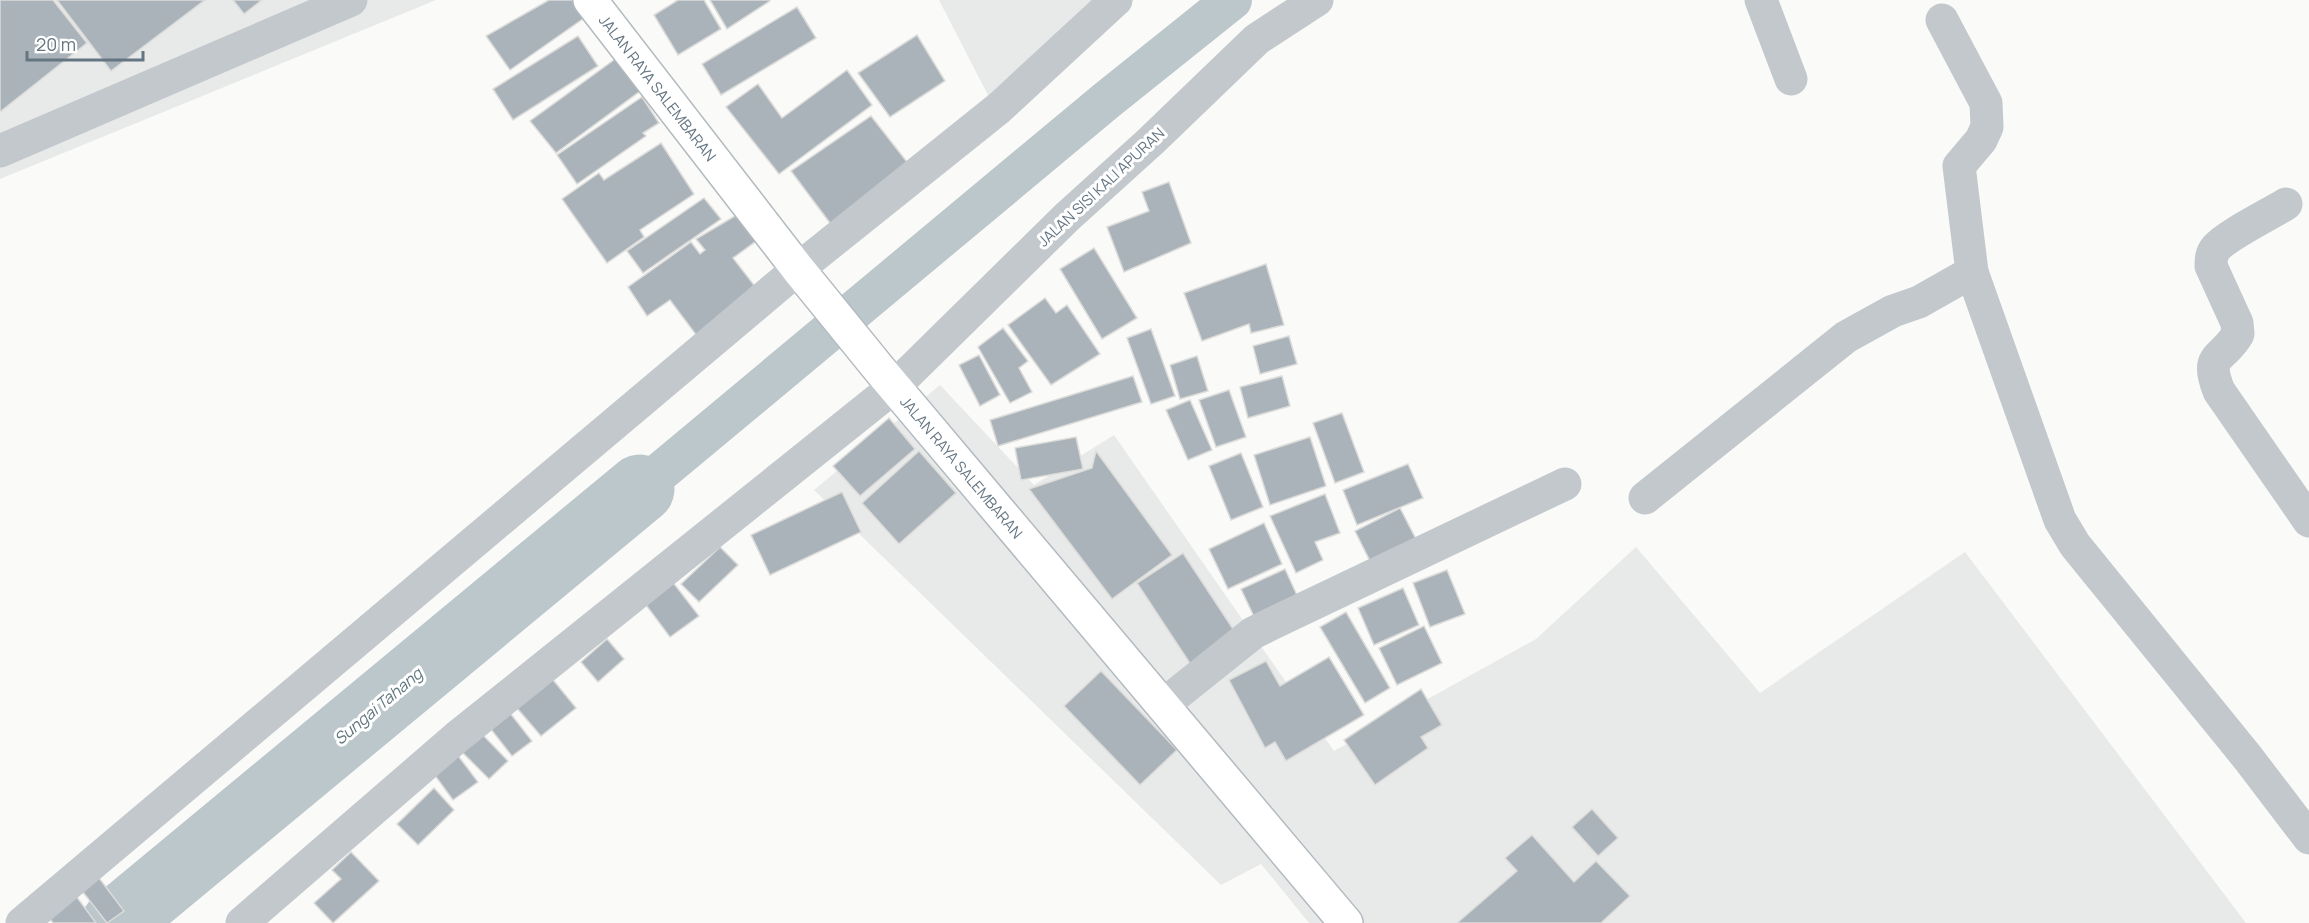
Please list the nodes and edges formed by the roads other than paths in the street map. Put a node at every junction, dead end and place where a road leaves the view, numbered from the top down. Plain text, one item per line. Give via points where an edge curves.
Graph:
1 (351, 0) edge
2 (590, 0) edge
3 (1116, 0) edge
4 (1317, 0) edge
5 (1761, 0) edge
6 (1942, 20) dead end
7 (1791, 79) dead end
8 (0, 151) edge
9 (2286, 204) dead end
10 (1972, 272) junction
11 (807, 279) junction
12 (887, 379) junction
13 (1565, 484) dead end
14 (1645, 498) dead end
15 (2309, 522) edge
16 (1163, 705) junction
17 (2309, 838) edge
18 (22, 923) edge
19 (242, 923) edge
20 (1346, 923) edge

1 - 8 street
2 - 11 main road, JALAN RAYA SALEMBARAN
3 - 11 street
4 - 12 street, JALAN SISI KALI APURAN via 1257,39 1151,141
5 - 7 street
6 - 10 street via 1986,104 1987,127 1959,166
9 - 15 street via 2215,248 2211,266 2237,323 2238,334 2214,360 2212,368 2219,391
10 - 14 street via 1846,337
10 - 17 street via 2060,520 2075,545
11 - 12 main road, JALAN RAYA SALEMBARAN
11 - 18 street
12 - 16 main road, JALAN RAYA SALEMBARAN
12 - 19 street, JALAN SISI KALI APURAN via 457,737
13 - 16 street via 1253,633
16 - 20 main road, JALAN RAYA SALEMBARAN

